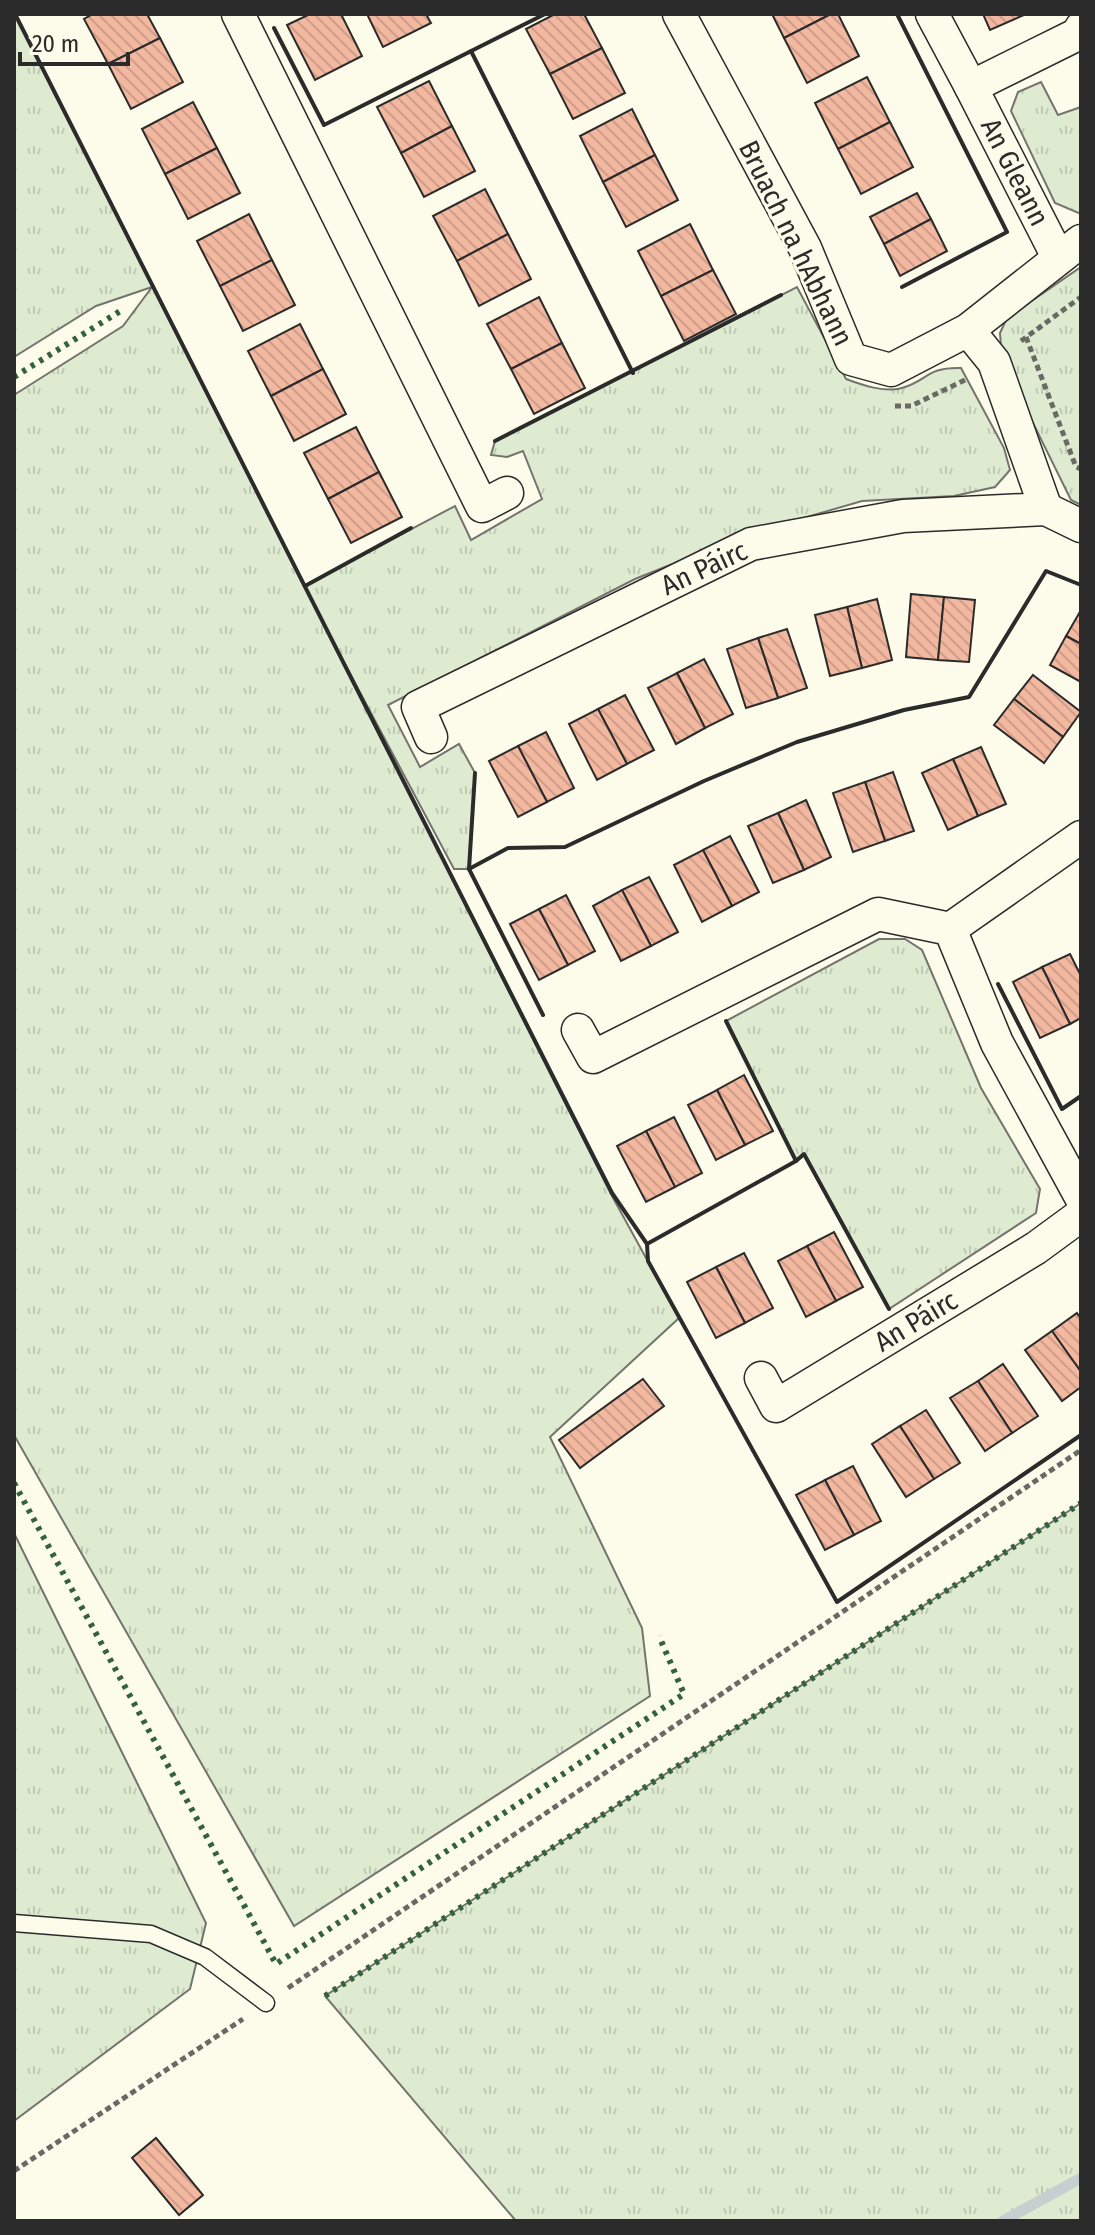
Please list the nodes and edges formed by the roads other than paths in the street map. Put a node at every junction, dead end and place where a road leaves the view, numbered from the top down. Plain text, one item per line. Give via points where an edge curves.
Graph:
1 (238, 14) edge
2 (679, 14) edge
3 (932, 14) edge
4 (1081, 28) edge
5 (971, 87) junction
6 (1069, 249) edge
7 (968, 330) junction
8 (507, 493) dead end
9 (1046, 509) junction
10 (1081, 526) edge
11 (431, 737) dead end
12 (1081, 837) edge
13 (950, 929) junction
14 (578, 1030) dead end
15 (1081, 1197) edge
16 (1081, 1215) edge
17 (761, 1378) dead end
18 (14, 1923) edge
19 (266, 2003) road end

1 - 8 street via 482,506
2 - 7 street, Bruach na hAbhann via 805,248 851,359 891,370
3 - 5 street, An Gleann
4 - 5 street, An Gleann
5 - 6 street, An Gleann
6 - 7 street, Bruach na hAbhann
7 - 9 street via 994,362
9 - 10 street, An Páirc
9 - 11 street, An Páirc via 903,516 751,544 418,707
12 - 13 street
13 - 14 street via 878,914 593,1057
13 - 15 street via 997,1043
16 - 17 street, An Páirc via 1036,1248 776,1406
18 - 19 lane via 151,1934 205,1957

